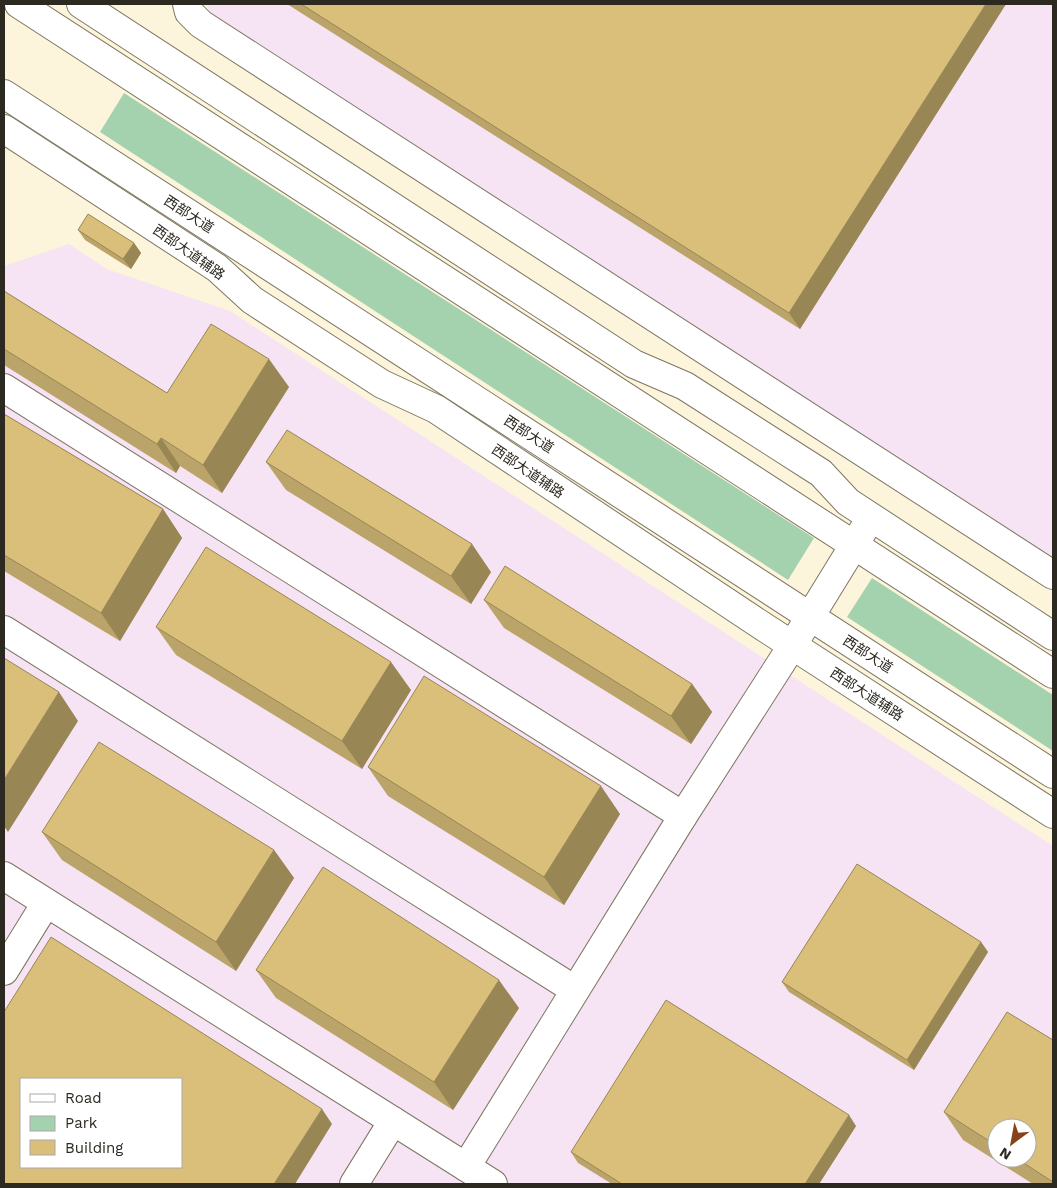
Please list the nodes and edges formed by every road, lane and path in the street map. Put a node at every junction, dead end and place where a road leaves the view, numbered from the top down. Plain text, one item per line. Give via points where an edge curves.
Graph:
1 (19, 4) edge
2 (81, 4) edge
3 (187, 4) edge
4 (4, 94) edge
5 (4, 129) edge
6 (4, 388) edge
7 (871, 518) junction
8 (854, 545) junction
9 (1053, 575) edge
10 (810, 617) junction
11 (4, 630) edge
12 (1053, 636) edge
13 (792, 646) junction
14 (1053, 674) edge
15 (1053, 774) edge
16 (1053, 814) edge
17 (683, 816) junction
18 (4, 876) edge
19 (46, 903) junction
20 (4, 971) edge
21 (575, 990) junction
22 (393, 1121) junction
23 (466, 1167) junction
24 (354, 1184) edge
25 (494, 1184) edge

1 - 8 street
2 - 7 street via 634,364 685,386 821,473 848,502
3 - 9 street via 189,12 200,24
4 - 10 street, 西部大道
5 - 13 street, 西部大道辅路 via 217,268 260,305 382,384 436,410
6 - 17 street
7 - 8 street
7 - 12 street
8 - 10 street
8 - 14 street
10 - 13 street
10 - 15 street, 西部大道
11 - 21 street
13 - 16 street, 西部大道辅路
13 - 17 street
17 - 21 street
18 - 19 street
19 - 20 street
19 - 22 street
21 - 23 street
22 - 23 street
22 - 24 street
23 - 25 street

